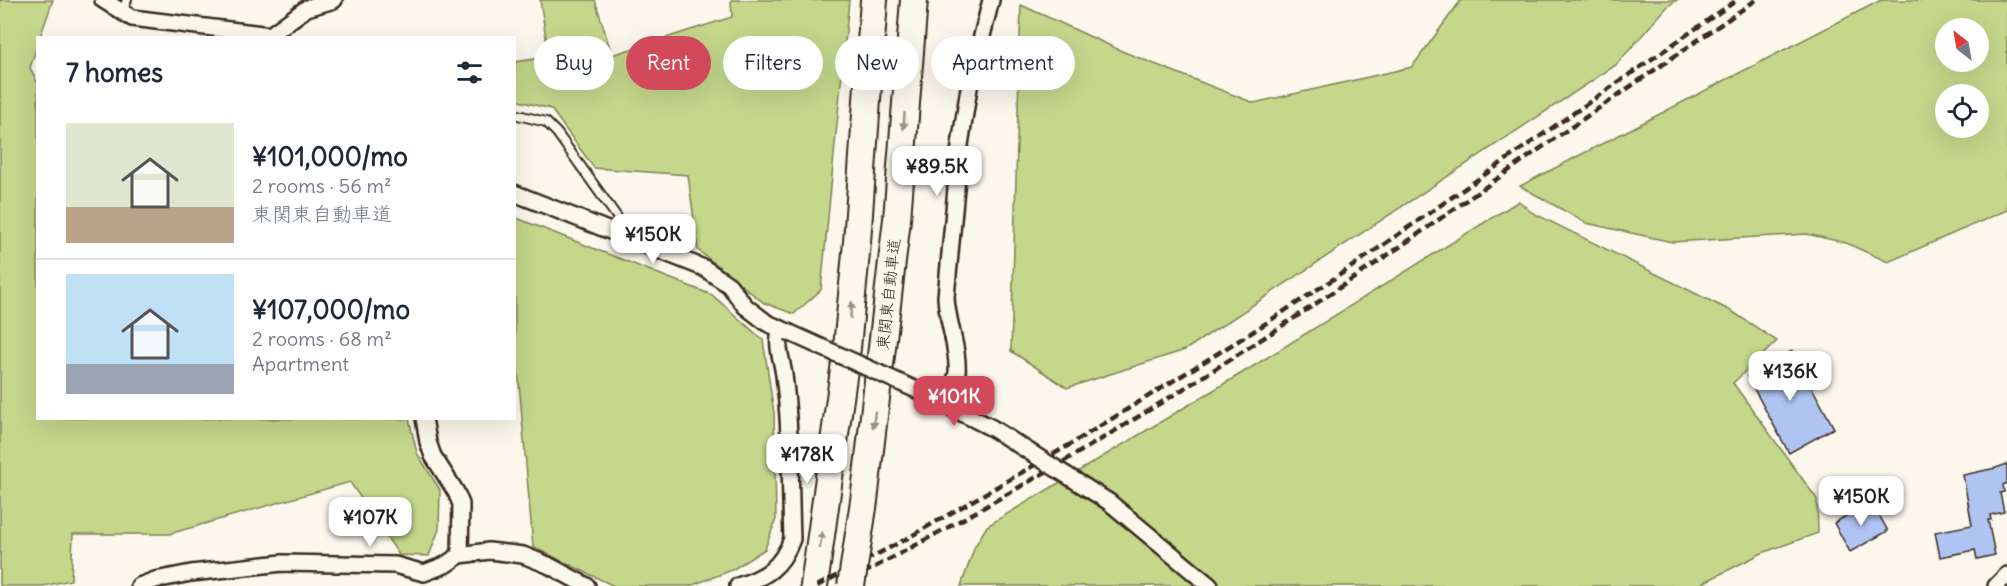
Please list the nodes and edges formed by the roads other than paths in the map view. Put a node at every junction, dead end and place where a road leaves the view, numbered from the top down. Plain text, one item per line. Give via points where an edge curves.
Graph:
1 (103, 0) edge
2 (334, 0) edge
3 (874, 0) edge
4 (914, 0) edge
5 (991, 0) edge
6 (124, 6) edge
7 (206, 32) edge
8 (516, 114) edge
9 (516, 195) edge
10 (622, 235) junction
11 (784, 331) junction
12 (937, 400) junction
13 (424, 420) edge
14 (460, 555) junction
15 (2007, 575) edge
16 (139, 586) edge
17 (587, 586) edge
18 (738, 586) edge
19 (814, 586) edge
20 (851, 586) edge
21 (1210, 586) edge
22 (1996, 586) edge

1 - 6 street
2 - 7 street via 307,8 270,35
19 -> 3 highway via 847,348
4 -> 20 highway, 東関東自動車道, bridge via 897,219
5 - 12 street via 969,88 960,145 946,297 957,375
6 - 7 street via 132,18
8 - 10 lane via 546,122 557,133 617,217
9 - 10 street
10 - 11 street via 704,268 729,285 745,306
11 - 12 street, bridge
11 - 18 street via 778,338 789,438 792,539 787,552 770,572
12 - 21 street, bridge via 992,428 1109,502
13 - 14 street via 434,456 461,504
14 - 16 street via 424,573 395,565 282,563 191,573
14 - 17 street via 489,551 523,555
15 - 22 street

